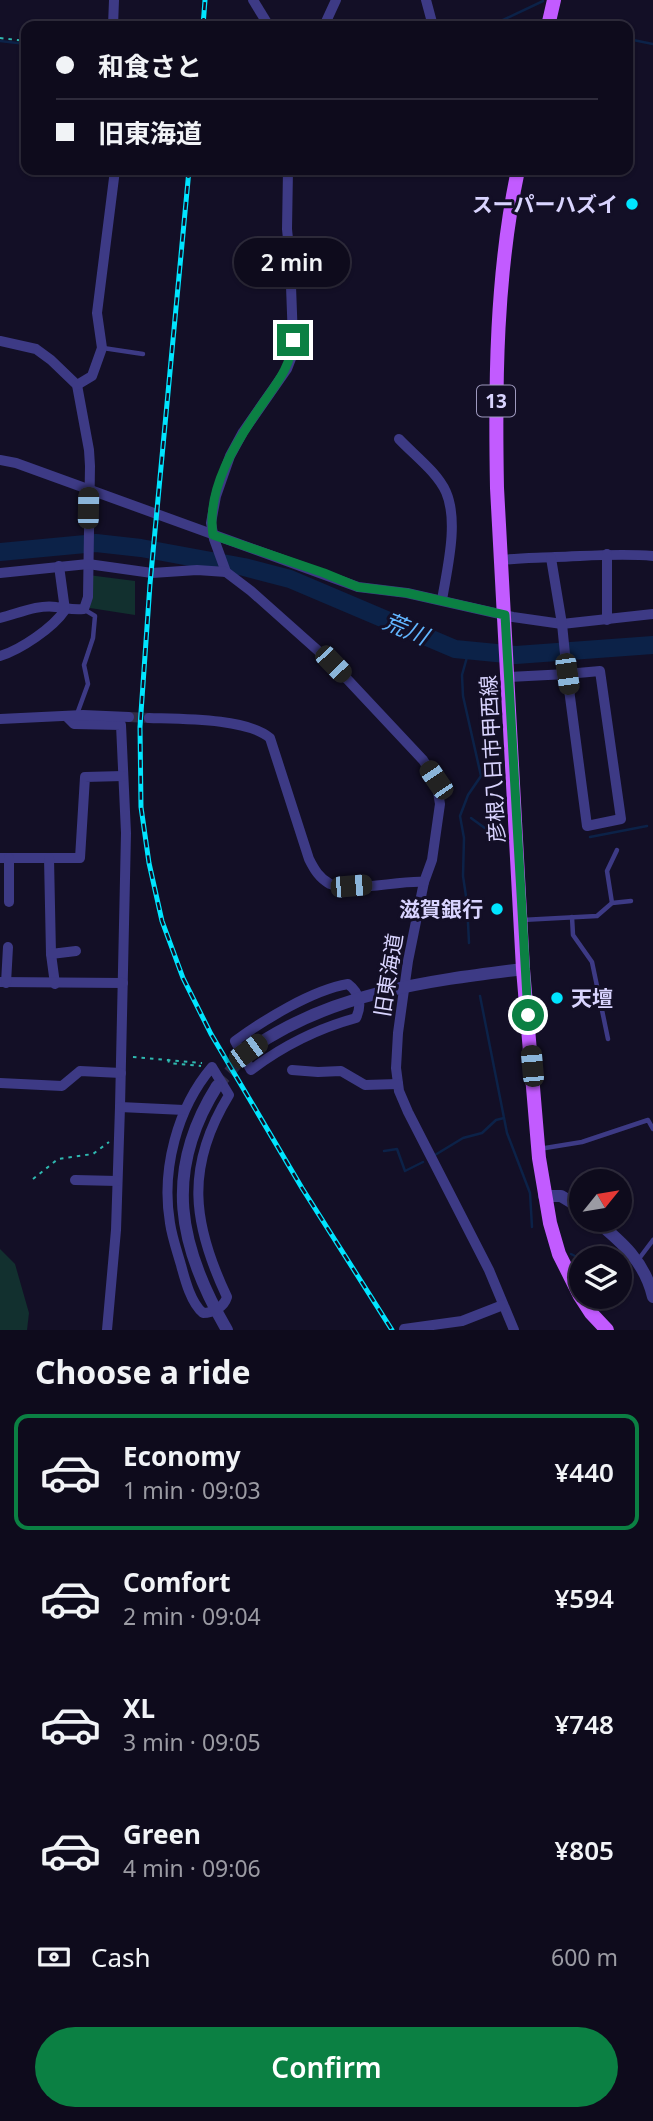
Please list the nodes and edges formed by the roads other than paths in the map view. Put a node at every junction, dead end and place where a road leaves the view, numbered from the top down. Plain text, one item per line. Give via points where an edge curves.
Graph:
1 (114, 0) edge
2 (253, 0) edge
3 (336, 0) edge
4 (426, 0) edge
5 (554, 0) edge
6 (113, 21) edge
7 (266, 21) edge
8 (326, 21) edge
9 (432, 21) edge
10 (549, 21) edge
11 (114, 175) edge
12 (288, 175) edge
13 (517, 175) edge
14 (0, 341) edge
15 (102, 348) junction
16 (143, 354) dead end
17 (77, 385) junction
18 (399, 439) dead end
19 (0, 460) edge
20 (88, 489) junction
21 (213, 537) junction
22 (607, 554) junction
23 (653, 556) edge
24 (551, 558) junction
25 (88, 560) junction
26 (501, 560) junction
27 (59, 566) junction
28 (226, 572) junction
29 (0, 573) edge
30 (442, 600) junction
31 (84, 609) junction
32 (65, 610) junction
33 (653, 614) edge
34 (505, 615) junction
35 (0, 618) edge
36 (607, 620) junction
37 (562, 626) junction
38 (0, 656) edge
39 (566, 669) junction
40 (509, 677) junction
41 (71, 715) junction
42 (129, 717) tunnel mouth
43 (149, 718) tunnel mouth
44 (0, 719) edge
45 (123, 776) junction
46 (617, 850) dead end
47 (4, 858) edge
48 (49, 858) junction
49 (425, 882) junction
50 (631, 901) dead end
51 (9, 902) dead end
52 (612, 903) junction
53 (572, 917) junction
54 (521, 920) junction
55 (8, 947) dead end
56 (76, 951) dead end
57 (51, 954) junction
58 (523, 969) junction
59 (3, 982) edge
60 (123, 983) junction
61 (55, 984) junction
62 (405, 986) junction
63 (359, 998) junction
64 (608, 1039) dead end
65 (248, 1051) tunnel mouth
66 (292, 1070) dead end
67 (121, 1073) junction
68 (0, 1083) edge
69 (398, 1084) junction
70 (216, 1086) tunnel mouth
71 (120, 1107) junction
72 (184, 1110) junction
73 (653, 1129) edge
74 (539, 1149) junction
75 (75, 1180) dead end
76 (117, 1181) junction
77 (544, 1196) junction
78 (569, 1201) edge
79 (607, 1232) edge
80 (653, 1240) edge
81 (637, 1261) junction
82 (653, 1297) edge
83 (503, 1305) junction
84 (216, 1310) junction
85 (408, 1329) edge
86 (107, 1330) edge
87 (228, 1330) edge
88 (514, 1330) edge
89 (607, 1330) edge

1 - 6 street
2 - 7 street
3 - 8 street
4 - 9 street
5 - 10 main road
11 - 15 street via 97,313
12 - 21 street via 292,356 230,456 216,496
13 - 26 main road, 彦根八日市甲西線 / 13 via 499,318 496,415
14 - 17 street via 36,349
15 - 16 lane
15 - 17 street via 92,376
17 - 20 street via 89,450
18 - 30 street via 445,490 449,503 450,554
19 - 20 street
20 - 21 street
20 - 25 street
21 - 28 street
21 - 30 street via 358,587
22 - 23 street
22 - 24 street
22 - 36 street
24 - 26 street
24 - 37 street
25 - 27 street
25 - 28 street via 152,573
25 - 31 street
26 - 34 main road, 彦根八日市甲西線 / 13
27 - 29 street
27 - 32 street
28 - 49 street, 旧東海道 via 333,664 436,780 440,804
30 - 34 street
31 - 32 street
31 - 41 lane via 95,616 84,665 88,684
32 - 35 street via 36,608
32 - 38 street via 60,619 22,646
33 - 36 street
34 - 37 street
34 - 40 main road, 彦根八日市甲西線 / 13
36 - 37 street
37 - 39 street
39 - 39 street via 587,827 621,819 600,671
39 - 40 street
40 - 54 main road, 彦根八日市甲西線 / 13
41 - 42 street
41 - 44 street
41 - 45 street via 74,724 121,725
43 - 49 street via 249,727 270,738 309,859 314,871 330,884
45 - 48 street via 85,777 80,858
45 - 60 street
46 - 52 lane via 607,871
47 - 48 street
47 - 51 street
48 - 57 street
49 - 62 street, 旧東海道
50 - 52 lane
52 - 53 lane via 597,916
53 - 54 lane
53 - 64 lane via 573,935 592,962
54 - 58 main road, 彦根八日市甲西線 / 13
55 - 59 street
56 - 57 street
57 - 61 street
58 - 62 street
58 - 74 main road, 彦根八日市甲西線 / 13
59 - 61 street
60 - 61 street
60 - 67 street
62 - 63 street
62 - 69 street, 旧東海道
63 - 63 street via 356,1018 304,1036 251,1070 235,1041 288,1008 343,985 351,986
63 - 65 street via 284,1027
66 - 69 street via 341,1071 365,1085
67 - 68 street via 80,1071 62,1086
67 - 71 street
69 - 83 street, 旧東海道
70 - 84 street via 191,1136 182,1182 187,1235
71 - 72 street
71 - 76 street
72 - 84 street via 169,1171 170,1223 198,1309 203,1313
72 - 84 street via 212,1067 229,1095 207,1138 198,1186 207,1249 227,1297
73 - 74 lane via 648,1120 582,1142
74 - 77 main road, 彦根八日市甲西線 / 13
75 - 76 street
76 - 86 street
77 - 78 street
77 - 89 main road, 彦根八日市甲西線 / 13 via 566,1271
79 - 81 street
80 - 81 lane
81 - 82 street
83 - 85 street via 462,1321
83 - 88 street, 旧東海道
84 - 87 street

